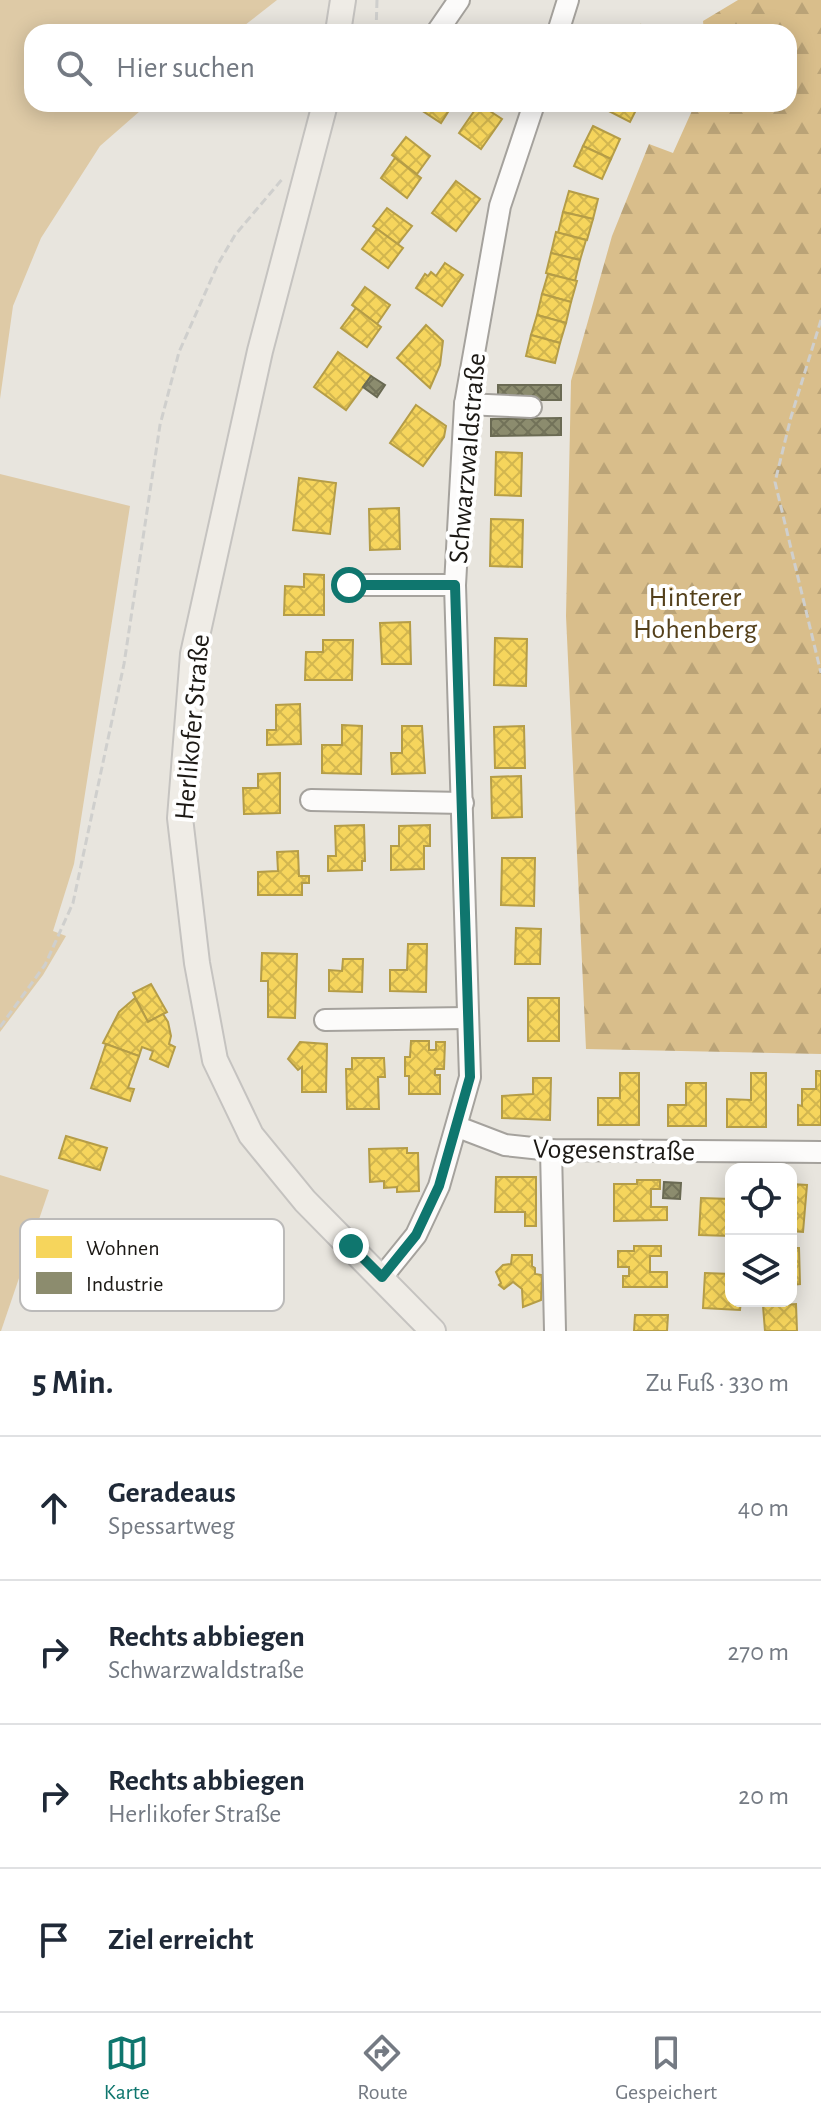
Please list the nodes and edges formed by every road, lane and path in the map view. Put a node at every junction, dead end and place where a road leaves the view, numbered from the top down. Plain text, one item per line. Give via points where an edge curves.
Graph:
1 (343, 0) edge
2 (377, 0) edge
3 (459, 0) edge
4 (568, 0) edge
5 (339, 24) edge
6 (376, 24) edge
7 (442, 24) edge
8 (560, 24) edge
9 (323, 112) edge
10 (531, 112) edge
11 (285, 176) dead end
12 (821, 320) edge
13 (465, 404) junction
14 (531, 407) dead end
15 (349, 585) dead end
16 (455, 585) junction
17 (821, 673) edge
18 (311, 800) dead end
19 (463, 803) junction
20 (467, 1018) junction
21 (325, 1020) dead end
22 (0, 1027) edge
23 (458, 1127) junction
24 (551, 1150) junction
25 (821, 1152) edge
26 (382, 1277) junction
27 (433, 1331) edge
28 (555, 1331) edge

1 - 5 main road
2 - 6 path
3 - 7 street
4 - 8 street
9 - 26 main road, Herlikofer Straße via 260,351 193,654 180,818 215,1060 251,1135 305,1201
10 - 13 street, Schwarzwaldstraße via 500,206
11 - 22 path via 235,235 179,352 160,425 124,664 73,903 45,965
12 - 17 path via 775,482
13 - 14 street
13 - 16 street, Schwarzwaldstraße
15 - 16 street
16 - 19 street, Schwarzwaldstraße
18 - 19 street
19 - 20 street, Schwarzwaldstraße
20 - 21 street
20 - 23 street, Schwarzwaldstraße via 470,1077
23 - 24 street, Vogesenstraße via 505,1145
23 - 26 street, Schwarzwaldstraße via 416,1235
24 - 25 street, Vogesenstraße
24 - 28 street
26 - 27 main road, Herlikofer Straße

